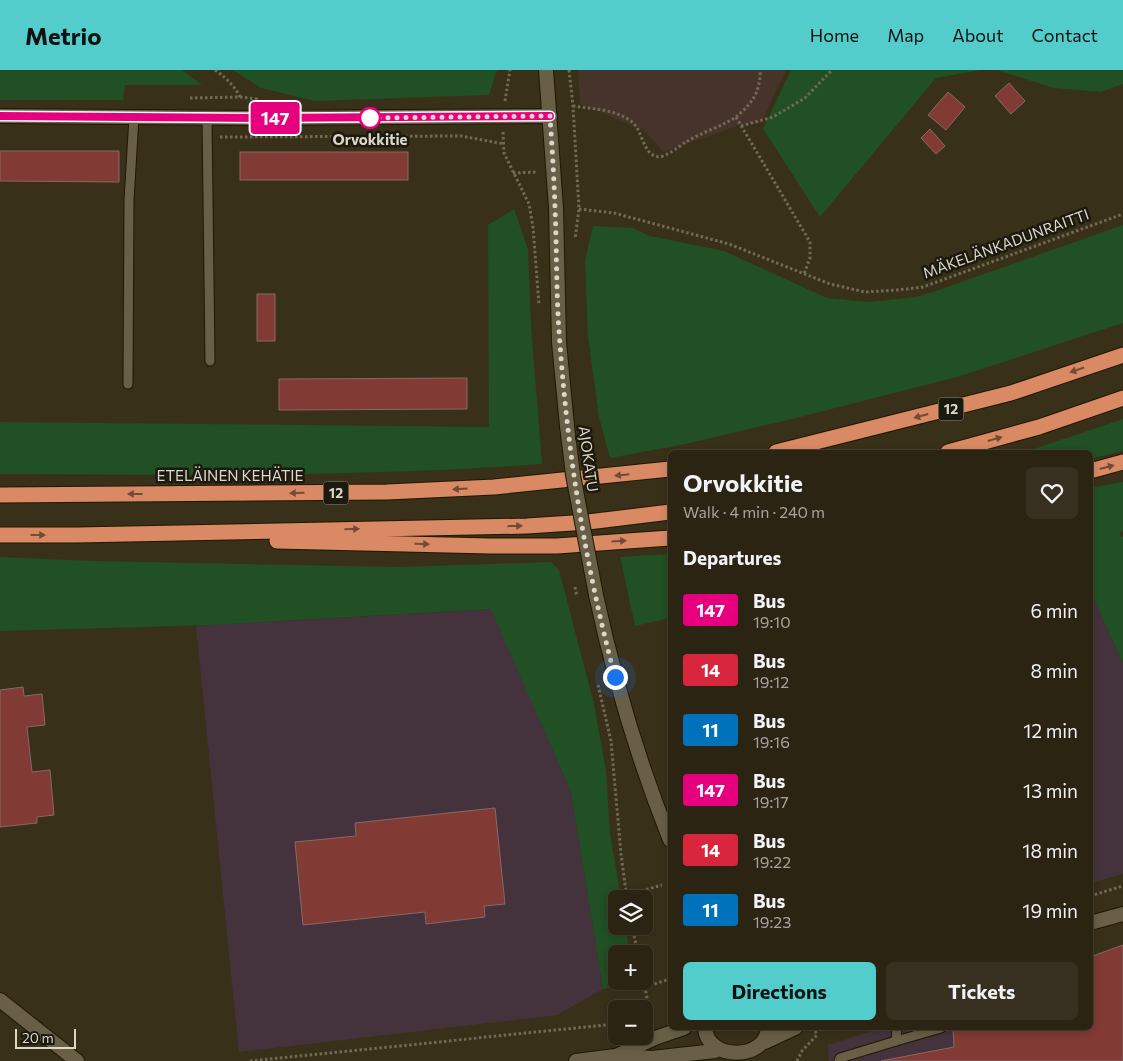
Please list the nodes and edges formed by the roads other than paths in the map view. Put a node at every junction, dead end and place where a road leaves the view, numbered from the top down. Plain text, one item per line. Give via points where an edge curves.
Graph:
1 (546, 70) edge
2 (0, 116) edge
3 (550, 116) junction
4 (134, 117) junction
5 (207, 118) junction
6 (1123, 355) edge
7 (210, 361) dead end
8 (128, 384) dead end
9 (1123, 398) edge
10 (784, 450) edge
11 (955, 450) edge
12 (1123, 462) edge
13 (668, 469) edge
14 (1093, 470) edge
15 (0, 494) edge
16 (668, 512) edge
17 (0, 535) edge
18 (76, 535) junction
19 (668, 538) edge
20 (668, 835) edge
21 (1123, 914) edge
22 (1093, 922) edge
23 (0, 1000) edge
24 (678, 1030) edge
25 (705, 1030) edge
26 (768, 1030) edge
27 (791, 1030) edge
28 (897, 1030) edge
29 (933, 1030) edge
30 (896, 1041) junction
31 (765, 1042) junction
32 (615, 1056) junction
33 (722, 1056) edge
34 (757, 1057) edge
35 (78, 1061) edge
36 (576, 1061) edge
37 (839, 1061) edge

1 - 3 street, AJOKATU
2 - 4 street
3 - 5 street
3 - 20 street, AJOKATU, bridge via 558,317 567,426 579,513 606,644
4 - 5 street
4 - 8 lane via 129,200
5 - 7 lane
6 -> 10 highway, 12 via 1011,393
11 -> 9 highway
14 -> 12 highway
13 -> 15 highway, ETELÄINEN KEHÄTIE / 12 via 494,487 387,492
18 -> 16 highway via 527,526
17 -> 18 highway
18 -> 19 highway via 490,546 557,546
21 - 22 street
23 - 35 street
24 - 32 street
25 - 33 street via 708,1042
26 - 31 street
27 - 31 street
28 - 30 lane
29 - 30 lane
30 - 37 lane
31 - 34 street
32 - 33 street
32 - 36 street
33 - 34 street via 739,1059

